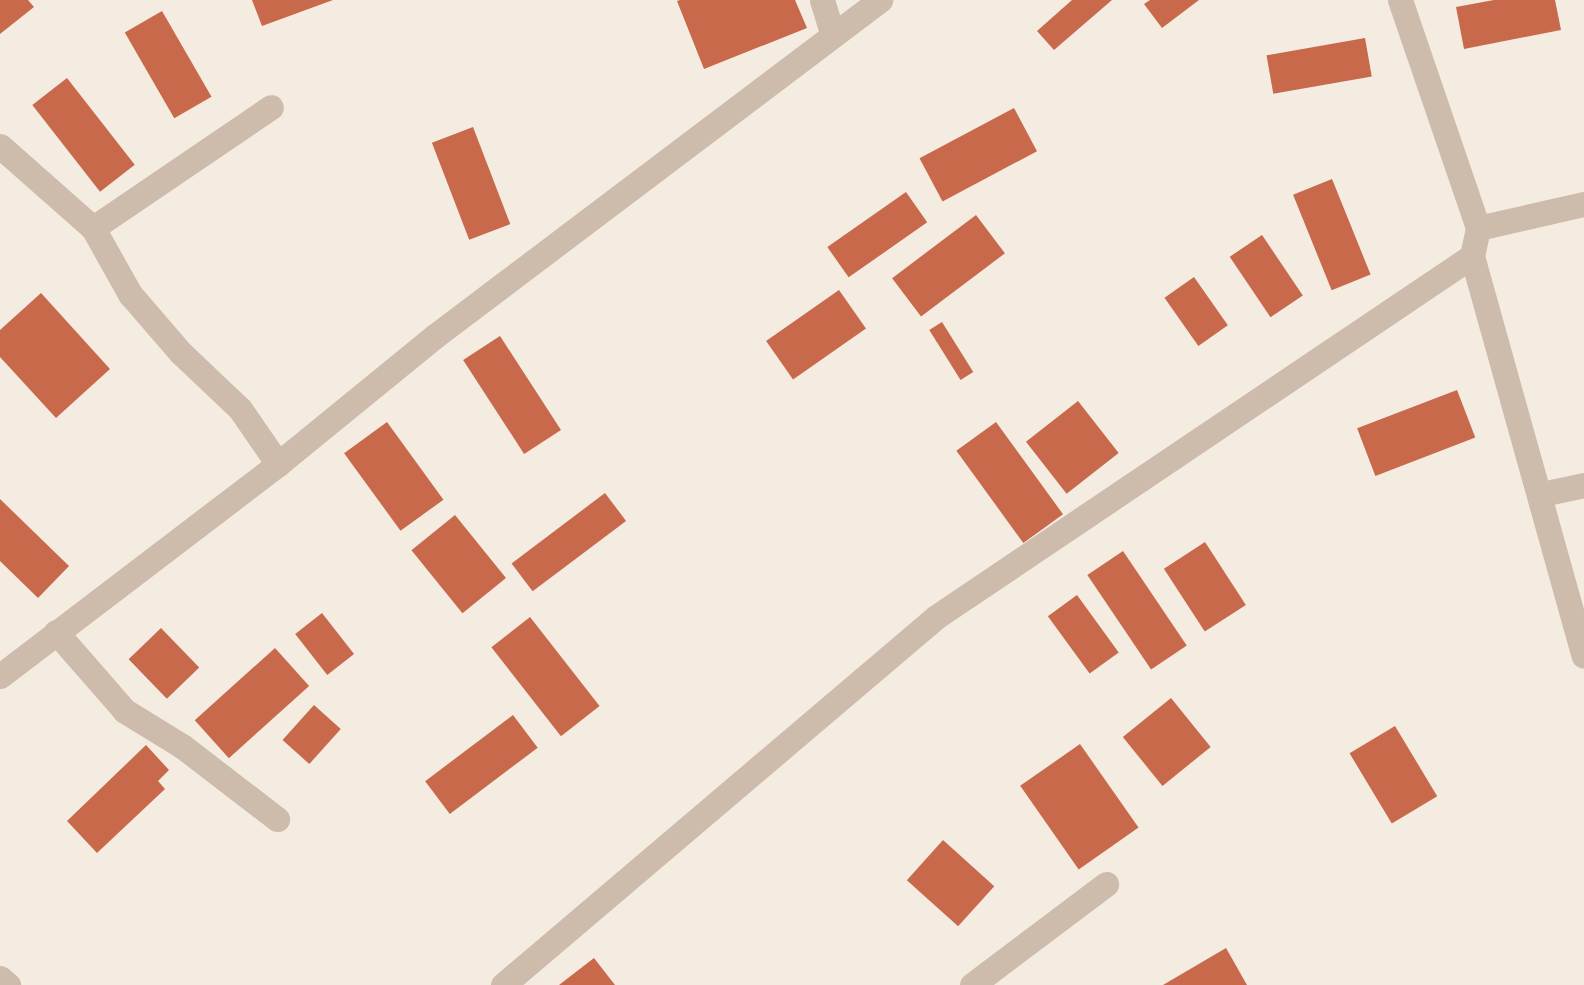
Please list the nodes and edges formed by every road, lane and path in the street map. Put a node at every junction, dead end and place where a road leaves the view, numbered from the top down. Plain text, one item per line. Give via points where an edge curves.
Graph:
1 (822, 0) edge
2 (880, 0) edge
3 (1400, 0) edge
4 (832, 33) junction
5 (270, 108) dead end
6 (0, 146) edge
7 (1584, 204) edge
8 (94, 228) junction
9 (1478, 228) junction
10 (1472, 256) junction
11 (278, 464) junction
12 (1584, 484) edge
13 (1542, 494) junction
14 (56, 632) junction
15 (1584, 656) edge
16 (0, 676) edge
17 (277, 819) dead end
18 (1106, 884) dead end
19 (0, 978) edge
20 (8, 985) edge
21 (503, 985) edge
22 (972, 985) edge

1 - 4 street
2 - 4 street
3 - 9 street
4 - 11 street
5 - 8 street
6 - 8 street
7 - 9 street
8 - 11 street via 130,294 240,409
9 - 10 street
10 - 13 street
10 - 21 street via 936,618
11 - 14 street
12 - 13 street
13 - 15 street
14 - 16 street
14 - 17 street via 125,711
18 - 22 street
19 - 20 street

